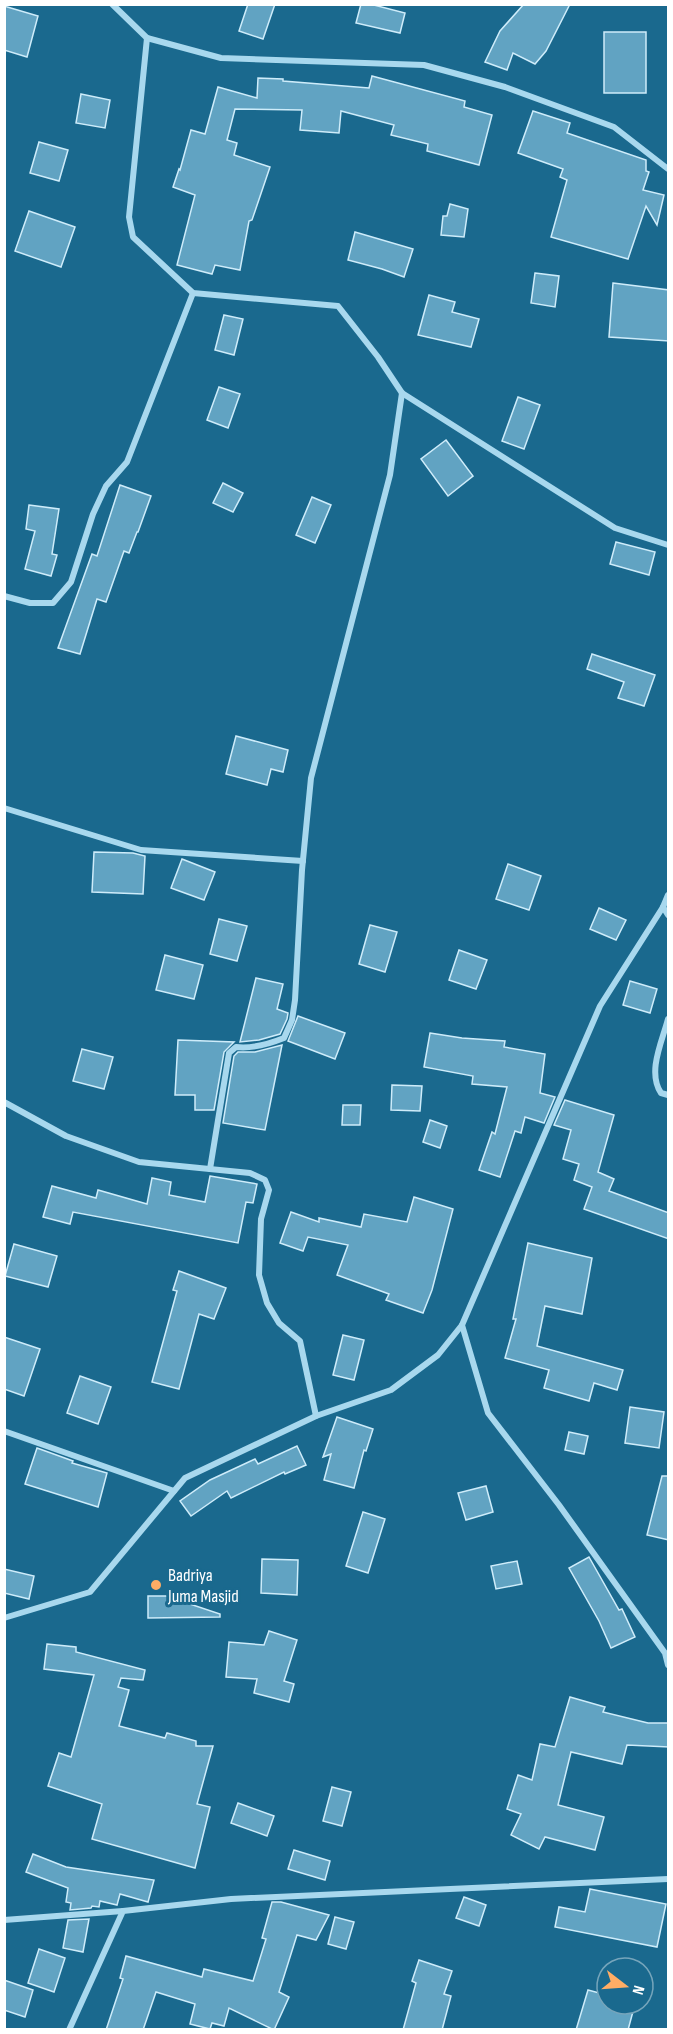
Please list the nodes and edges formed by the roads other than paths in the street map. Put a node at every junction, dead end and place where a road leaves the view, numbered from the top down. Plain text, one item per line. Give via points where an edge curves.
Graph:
1 (112, 4) edge
2 (147, 38) junction
3 (669, 169) edge
4 (193, 293) junction
5 (402, 393) junction
6 (669, 545) edge
7 (4, 596) edge
8 (4, 808) edge
9 (303, 861) junction
10 (669, 895) edge
11 (663, 907) junction
12 (669, 915) edge
13 (669, 1019) edge
14 (669, 1095) edge
15 (4, 1102) edge
16 (210, 1169) junction
17 (462, 1325) junction
18 (316, 1416) junction
19 (4, 1431) edge
20 (174, 1491) junction
21 (4, 1618) edge
22 (669, 1665) edge
23 (669, 1879) edge
24 (123, 1911) junction
25 (4, 1920) edge
26 (69, 2030) edge

1 - 2 street
2 - 3 street via 221,58 424,65 505,87 614,127
2 - 4 street via 129,217 133,237
4 - 5 street via 338,306
4 - 7 street via 127,462 106,486 71,582 53,603 30,603
5 - 6 street via 615,528
5 - 9 street via 390,476 311,778
8 - 9 street via 141,849
9 - 16 street via 292,1020 284,1038 236,1047 228,1053
10 - 11 street
11 - 12 street
11 - 17 street via 600,1006
13 - 14 street via 655,1069 656,1085
15 - 16 street via 66,1136 139,1162
16 - 18 street via 250,1173 265,1180 269,1190 261,1219 259,1275 267,1303 279,1323 300,1341
17 - 18 street via 438,1355 391,1390
17 - 22 street via 488,1413 566,1514 665,1653
18 - 20 street via 184,1478
19 - 20 street
20 - 21 street via 90,1592
23 - 24 street via 231,1899
24 - 25 street
24 - 26 street

